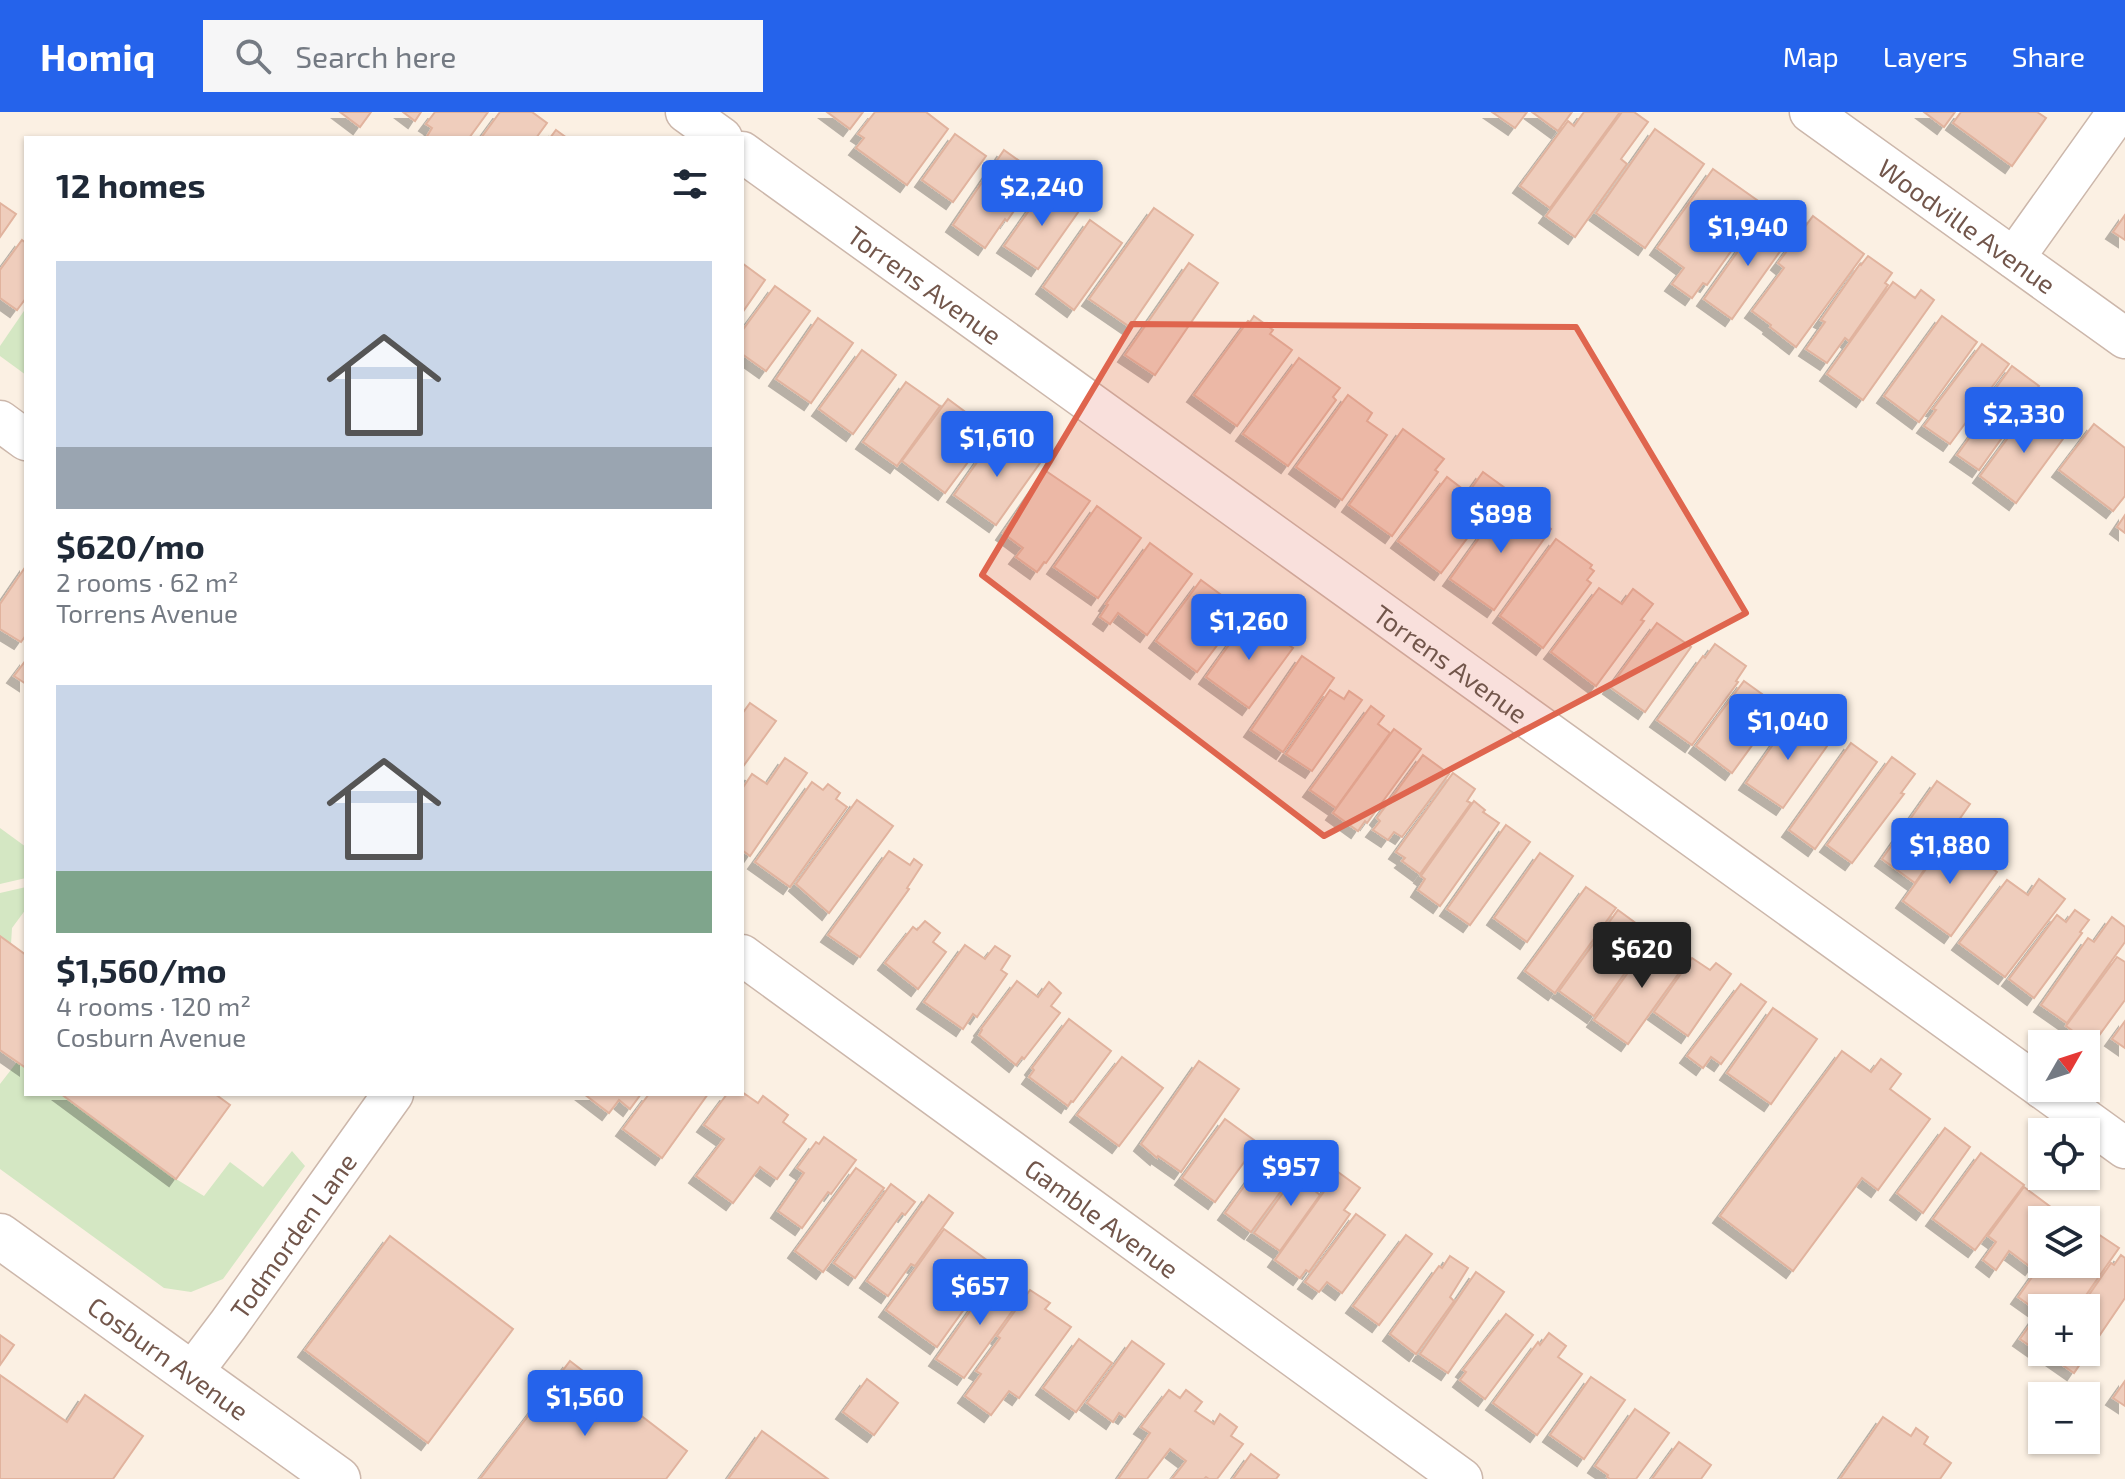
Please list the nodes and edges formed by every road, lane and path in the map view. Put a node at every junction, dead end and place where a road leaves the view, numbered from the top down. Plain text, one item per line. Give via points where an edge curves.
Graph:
1 (686, 112) edge
2 (1810, 112) edge
3 (2118, 112) edge
4 (719, 136) edge
5 (744, 153) edge
6 (2014, 258) junction
7 (2125, 338) edge
8 (0, 421) edge
9 (24, 439) edge
10 (744, 956) edge
11 (2028, 1078) edge
12 (392, 1096) edge
13 (2061, 1102) edge
14 (2125, 1148) edge
15 (0, 1236) edge
16 (191, 1374) junction
17 (338, 1479) edge
18 (1462, 1479) edge

1 - 4 street
2 - 6 street, Woodville Avenue
3 - 6 street
5 - 11 street, Torrens Avenue
6 - 7 street, Woodville Avenue
8 - 9 street
10 - 18 street, Gamble Avenue
12 - 16 street, Todmorden Lane
13 - 14 street, Torrens Avenue
15 - 16 street, Cosburn Avenue
16 - 17 street, Cosburn Avenue

